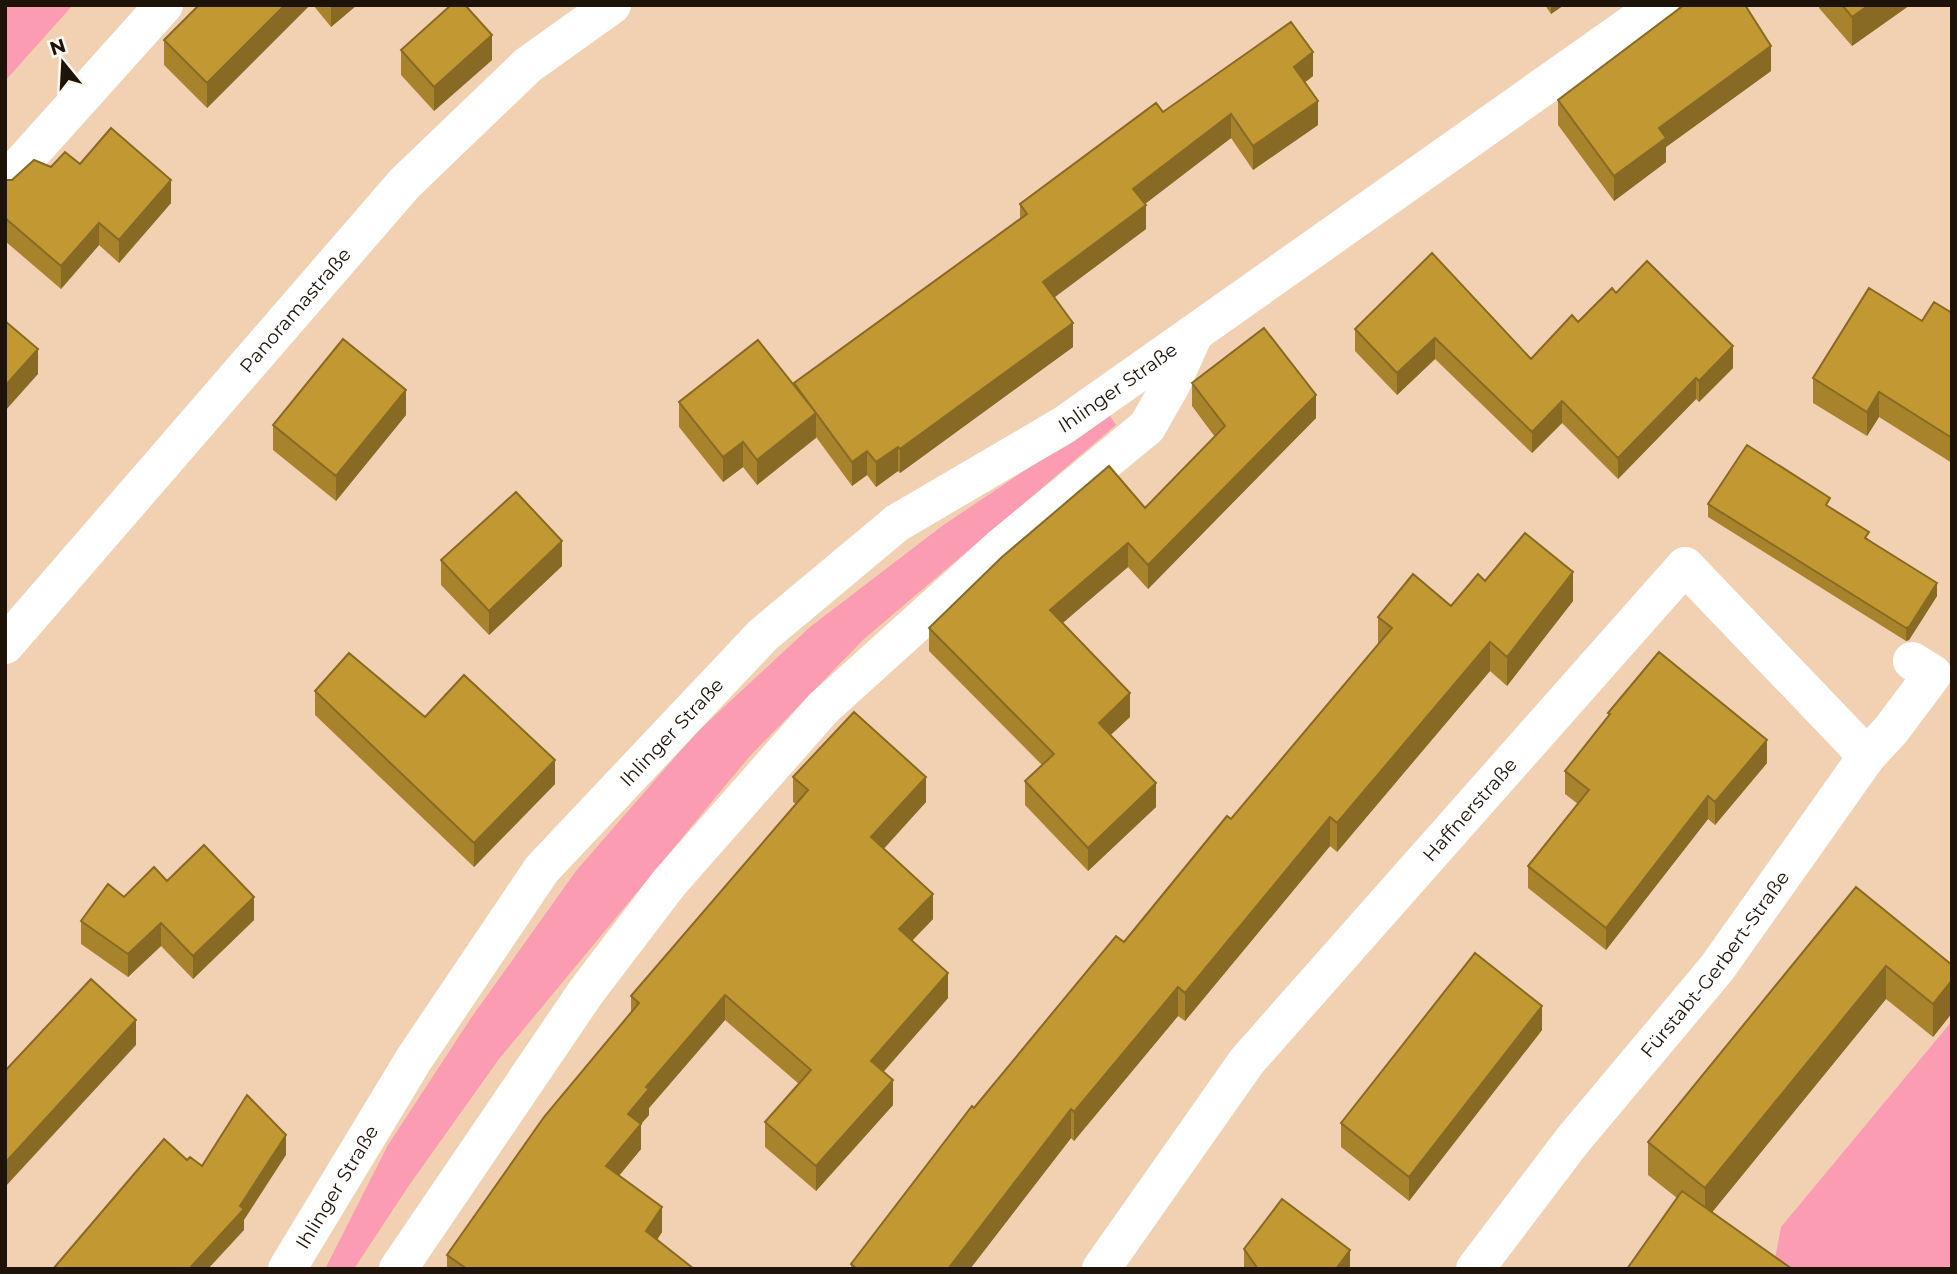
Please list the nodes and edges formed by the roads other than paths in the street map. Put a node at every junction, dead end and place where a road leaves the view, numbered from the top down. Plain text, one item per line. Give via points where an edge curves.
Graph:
1 (164, 5) edge
2 (612, 5) edge
3 (1659, 5) edge
4 (5, 183) edge
5 (1195, 332) junction
6 (5, 645) edge
7 (1912, 661) dead end
8 (1867, 756) junction
9 (287, 1269) edge
10 (398, 1269) edge
11 (1101, 1269) edge
12 (1475, 1269) edge

1 - 4 street
2 - 6 street, Panoramastraße via 528,65 405,184
3 - 5 street, Ihlinger Straße
5 - 9 street, Ihlinger Straße via 1065,425 897,523 764,635 542,869 414,1059
5 - 10 street, Ihlinger Straße via 1147,427 1000,548 823,708 669,883 586,992
7 - 8 street, Fürstabt-Gerbert-Straße via 1933,674
8 - 11 street, Haffnerstraße via 1685,566 1247,1061
8 - 12 street, Fürstabt-Gerbert-Straße via 1717,968 1573,1141

